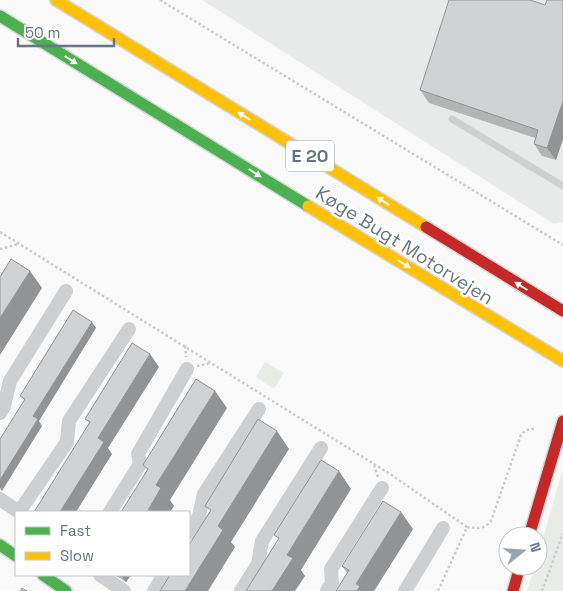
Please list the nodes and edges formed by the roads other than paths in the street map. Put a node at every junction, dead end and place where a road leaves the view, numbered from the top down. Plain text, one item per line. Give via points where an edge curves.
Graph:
1 (56, 0) edge
2 (0, 16) edge
3 (452, 119) dead end
4 (563, 186) edge
5 (66, 291) dead end
6 (563, 311) edge
7 (129, 329) dead end
8 (563, 363) edge
9 (187, 369) dead end
10 (259, 409) dead end
11 (0, 413) edge
12 (563, 420) edge
13 (321, 448) dead end
14 (382, 488) dead end
15 (0, 499) edge
16 (18, 511) edge
17 (20, 511) edge
18 (111, 511) edge
19 (532, 526) edge
20 (443, 528) dead end
21 (190, 531) edge
22 (1, 548) edge
23 (15, 555) edge
24 (44, 576) edge
25 (101, 576) edge
26 (163, 576) edge
27 (517, 576) edge
28 (118, 589) edge
29 (66, 591) edge
30 (154, 591) edge
31 (241, 591) edge
32 (327, 591) edge
33 (405, 591) edge
34 (513, 591) edge

6 -> 1 main road, Køge Bugt Motorvejen / E 20
2 -> 8 main road, Køge Bugt Motorvejen / E 20
3 - 4 lane
5 - 11 street via 10,381
7 - 17 street via 69,421 67,442
9 - 18 street via 138,454 140,464
10 - 21 street via 204,494 199,516
12 - 19 main road
13 - 31 street via 262,541 258,564
14 - 32 street via 331,569 332,583
15 - 16 street
20 - 33 street
22 - 23 main road
24 - 29 main road
25 - 28 street
26 - 30 street
27 - 34 main road

